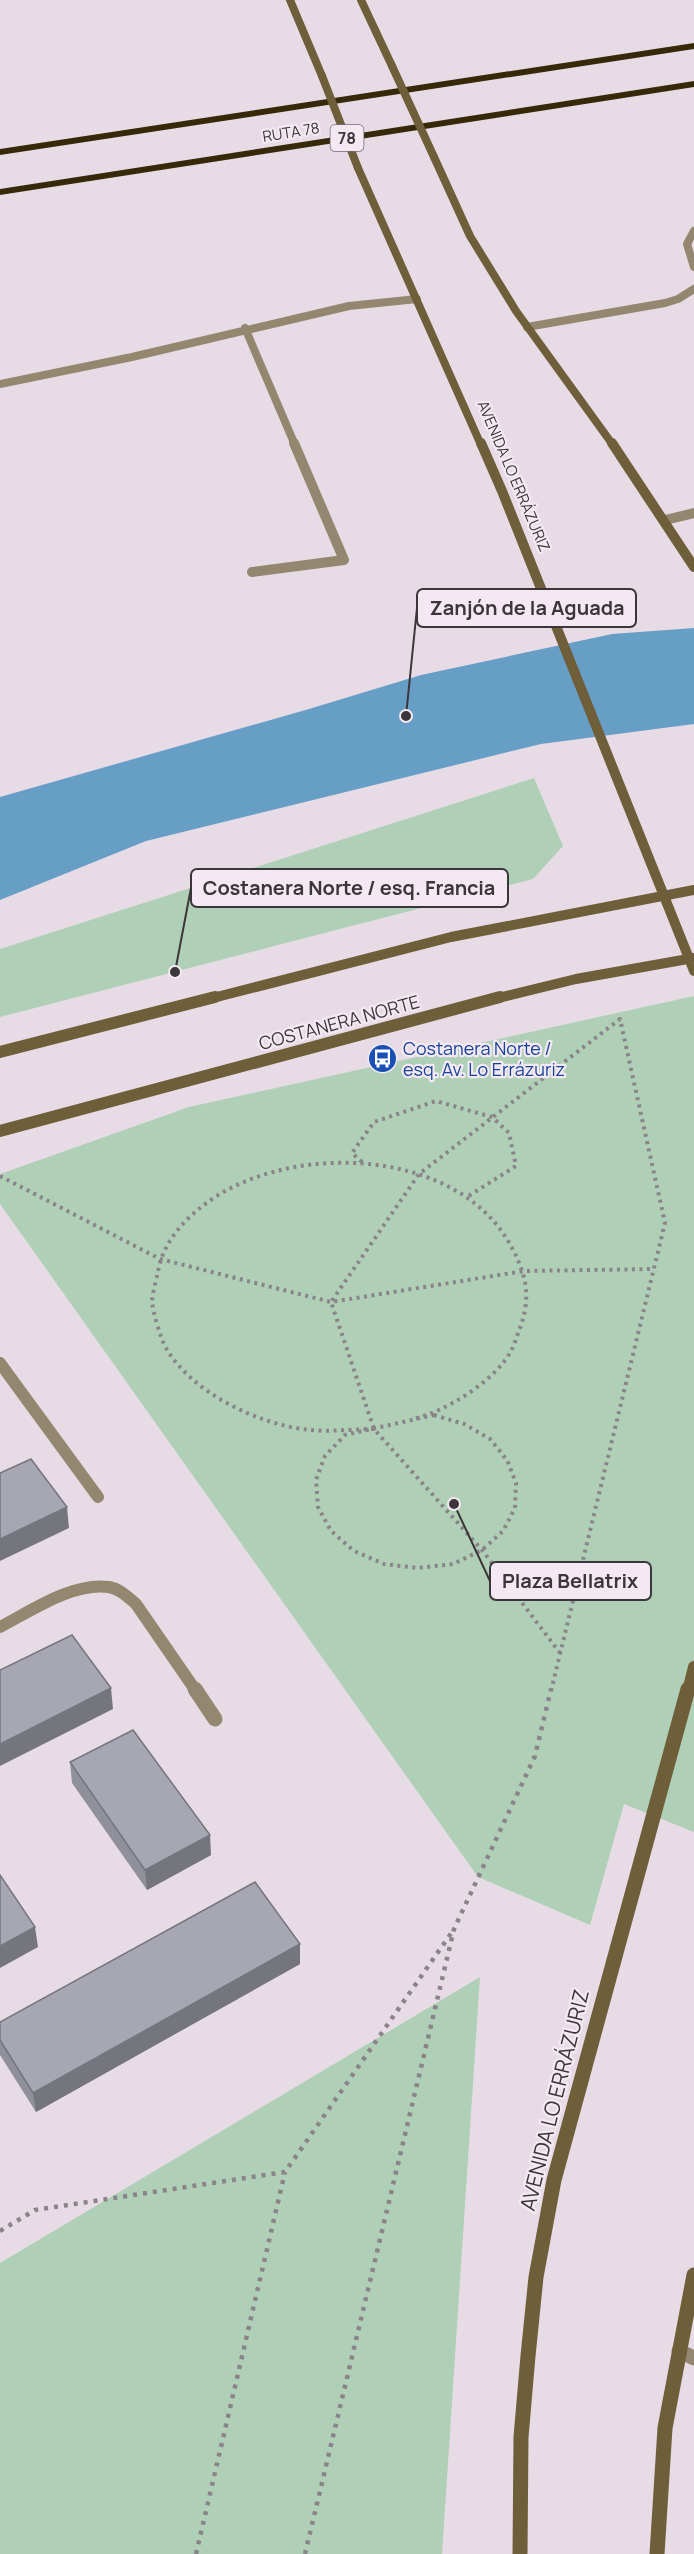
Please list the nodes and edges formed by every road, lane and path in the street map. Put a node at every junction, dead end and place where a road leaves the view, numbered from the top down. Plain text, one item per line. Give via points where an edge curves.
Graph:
1 (290, 0) edge
2 (361, 0) edge
3 (694, 46) edge
4 (694, 84) edge
5 (0, 152) edge
6 (0, 192) edge
7 (694, 231) edge
8 (694, 267) edge
9 (694, 289) edge
10 (417, 299) junction
11 (527, 327) junction
12 (245, 328) junction
13 (0, 384) edge
14 (694, 513) edge
15 (665, 520) junction
16 (694, 567) edge
17 (252, 572) dead end
18 (694, 890) edge
19 (663, 894) junction
20 (692, 958) edge
21 (694, 971) edge
22 (0, 1052) edge
23 (492, 1117) junction
24 (0, 1131) edge
25 (363, 1162) junction
26 (419, 1174) junction
27 (0, 1176) edge
28 (467, 1197) junction
29 (160, 1259) junction
30 (654, 1269) junction
31 (524, 1271) junction
32 (331, 1302) junction
33 (0, 1363) edge
34 (413, 1419) junction
35 (374, 1429) junction
36 (98, 1497) dead end
37 (482, 1550) junction
38 (0, 1627) edge
39 (560, 1653) junction
40 (694, 1667) edge
41 (215, 1719) dead end
42 (454, 1929) junction
43 (285, 2172) junction
44 (0, 2231) edge
45 (694, 2276) edge
46 (686, 2354) edge
47 (196, 2554) edge
48 (305, 2554) edge
49 (520, 2554) edge
50 (657, 2554) edge

1 - 10 main road, AVENIDA LO ERRÁZURIZ, bridge via 358,168
2 - 11 main road, bridge via 470,236
3 - 5 highway, RUTA 78 / 78
4 - 6 highway, RUTA 78 / 78
7 - 8 street via 687,249
9 - 11 street via 665,303
10 - 12 street via 349,306
10 - 19 main road, AVENIDA LO ERRÁZURIZ via 502,491
11 - 15 main road
12 - 13 street via 132,357
12 - 17 street via 344,560
14 - 15 street
15 - 16 main road
18 - 19 main road
19 - 20 main road, AVENIDA LO ERRÁZURIZ
19 - 22 main road via 451,938
20 - 21 main road, AVENIDA LO ERRÁZURIZ
20 - 24 main road, COSTANERA NORTE via 531,990
23 - 25 path via 436,1101 374,1122 352,1154
23 - 26 path
23 - 28 path via 509,1133 516,1166
23 - 30 path via 621,1019 665,1223
25 - 26 path
25 - 29 path via 311,1163 261,1174 217,1194 182,1223
26 - 28 path
26 - 32 path
27 - 29 path
28 - 31 path via 503,1230
29 - 32 path
29 - 35 path via 152,1303 165,1347 199,1386 249,1415 310,1430
30 - 31 path
30 - 39 path
31 - 32 path
31 - 34 path via 526,1311 511,1352 478,1388 431,1415
32 - 35 path
33 - 36 street
34 - 35 path
34 - 37 path via 434,1415 464,1424 490,1439 507,1460 516,1483 515,1508 503,1531
35 - 37 path
35 - 37 path via 345,1435 325,1456 316,1480 318,1507 331,1532 354,1551 384,1564 418,1568 453,1564
37 - 39 path
38 - 41 street via 89,1587 110,1587 136,1604
39 - 42 path via 536,1756
40 - 49 main road, AVENIDA LO ERRÁZURIZ via 554,2180 536,2277 528,2356
42 - 43 path
42 - 48 path
43 - 44 path via 35,2210
43 - 47 path
45 - 46 main road
46 - 50 main road via 665,2428

